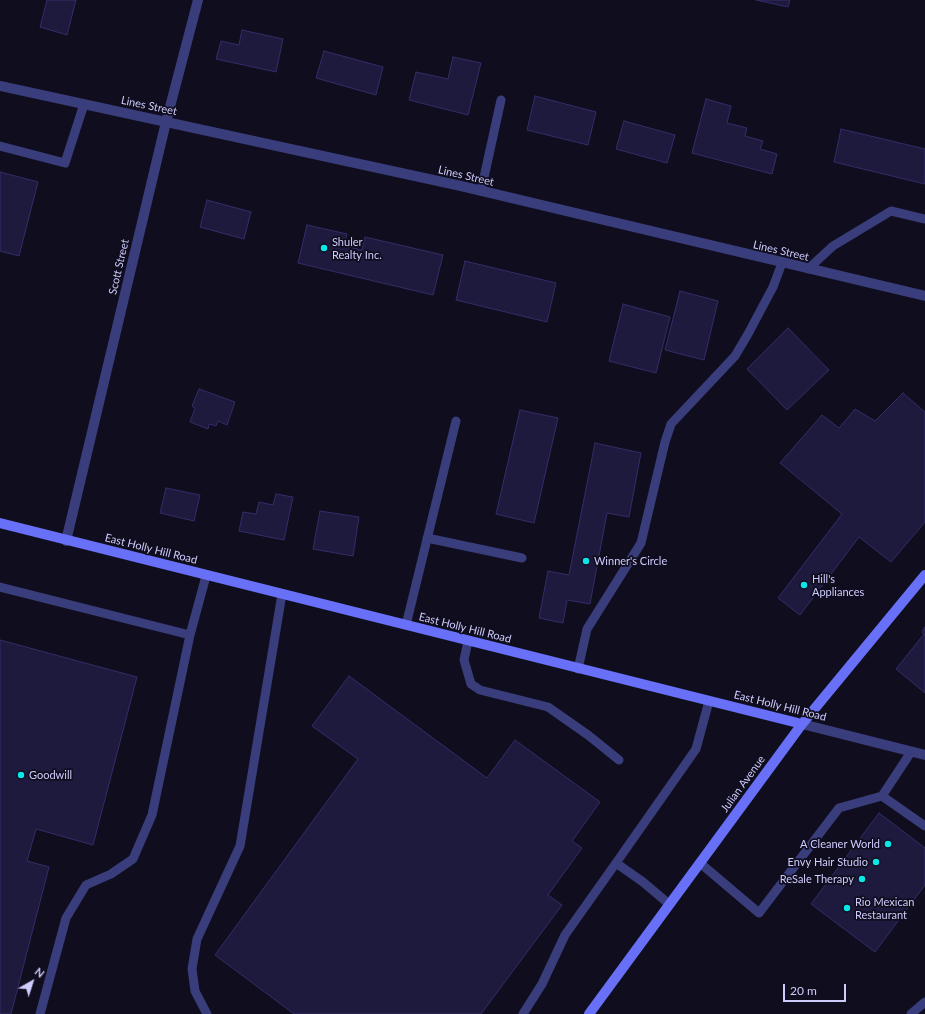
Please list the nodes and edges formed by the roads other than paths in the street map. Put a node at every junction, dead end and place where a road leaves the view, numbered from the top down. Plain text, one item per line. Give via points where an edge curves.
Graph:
1 (198, 0) edge
2 (0, 86) edge
3 (501, 100) dead end
4 (84, 104) junction
5 (166, 122) junction
6 (0, 146) edge
7 (482, 192) junction
8 (925, 219) edge
9 (782, 263) junction
10 (808, 269) junction
11 (925, 296) edge
12 (456, 422) dead end
13 (0, 523) edge
14 (427, 538) junction
15 (66, 540) junction
16 (522, 558) dead end
17 (925, 575) edge
18 (206, 576) junction
19 (0, 587) edge
20 (282, 594) junction
21 (406, 625) junction
22 (190, 635) junction
23 (468, 641) junction
24 (578, 668) junction
25 (709, 701) junction
26 (802, 724) junction
27 (911, 752) junction
28 (925, 755) edge
29 (619, 760) dead end
30 (882, 796) junction
31 (925, 826) edge
32 (616, 863) junction
33 (700, 863) junction
34 (669, 904) junction
35 (925, 1002) edge
36 (40, 1014) edge
37 (207, 1014) edge
38 (523, 1014) edge
39 (589, 1014) edge
40 (911, 1014) edge

1 - 5 street, Scott Street
2 - 4 street, Lines Street
3 - 7 lane
4 - 5 street, Lines Street
4 - 6 lane via 65,163
5 - 7 street, Lines Street
5 - 15 street, Scott Street
7 - 9 street, Lines Street
8 - 10 lane via 891,211 833,246
9 - 10 street, Lines Street
9 - 24 lane via 773,287 735,356 671,424 641,543 587,630
10 - 11 street, Lines Street
12 - 14 lane
13 - 15 street, East Holly Hill Road
14 - 16 lane
14 - 21 lane
15 - 18 street, East Holly Hill Road
17 - 26 street, Julian Avenue
18 - 20 street, East Holly Hill Road
18 - 22 lane
19 - 22 lane
20 - 21 street, East Holly Hill Road
20 - 37 lane via 240,846 197,939 192,968 195,991
21 - 23 street, East Holly Hill Road
22 - 36 lane via 152,815 133,859 112,874 86,885 66,918
23 - 24 street, East Holly Hill Road
23 - 29 lane via 464,660 471,684 480,690 548,707
24 - 25 street, East Holly Hill Road
25 - 26 street, East Holly Hill Road
25 - 32 lane via 696,749
26 - 27 street, East Holly Hill Road
26 - 33 street, Julian Avenue
27 - 28 street, East Holly Hill Road
27 - 30 lane
30 - 31 lane
30 - 33 lane via 839,808 759,913
32 - 34 lane
32 - 38 lane via 565,935 542,984
33 - 34 street, Julian Avenue
34 - 39 street, Julian Avenue
35 - 40 lane

